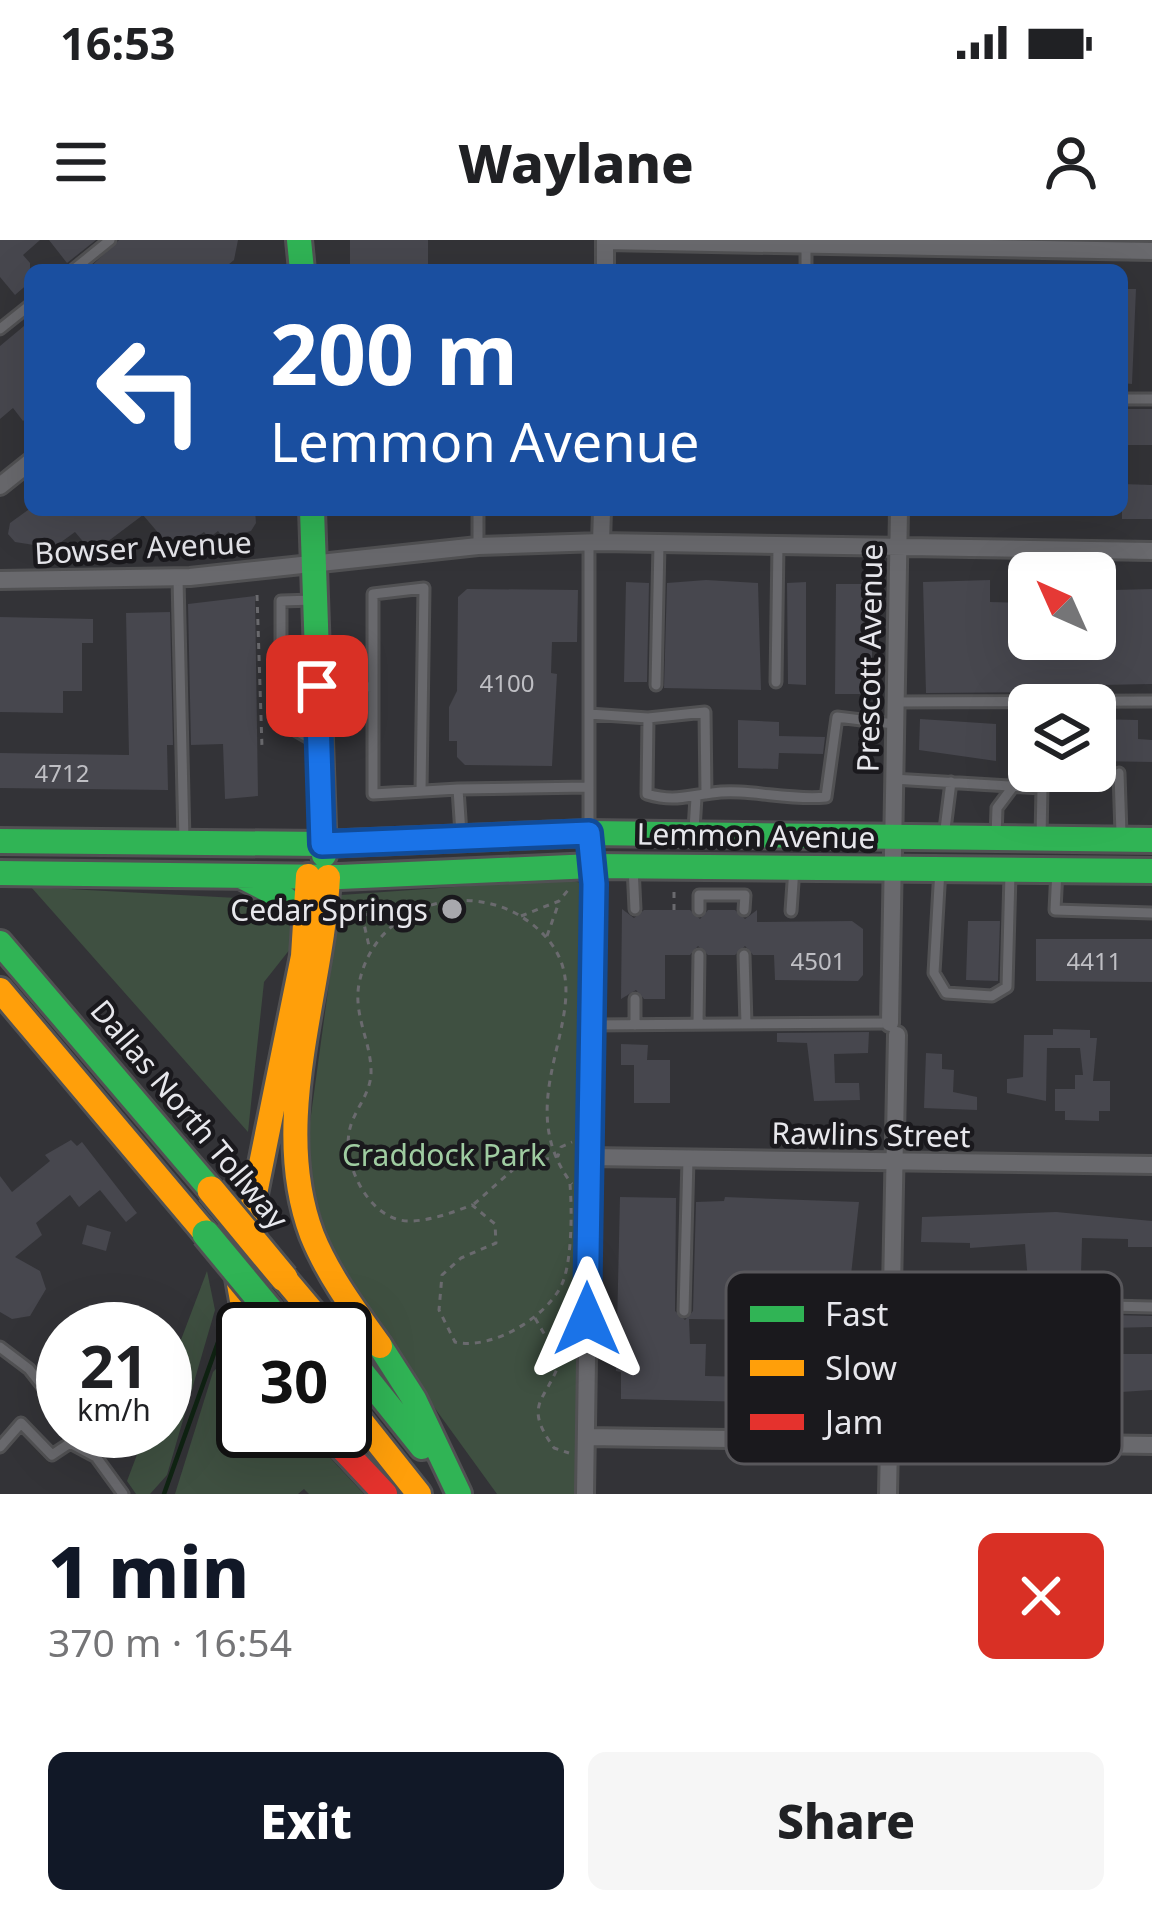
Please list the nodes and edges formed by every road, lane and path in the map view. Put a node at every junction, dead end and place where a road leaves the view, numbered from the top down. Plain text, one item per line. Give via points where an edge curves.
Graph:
1 (110, 240) edge
2 (605, 240) edge
3 (728, 243) edge
4 (806, 248) junction
5 (1152, 251) edge
6 (900, 252) edge
7 (80, 264) edge
8 (806, 264) edge
9 (24, 310) edge
10 (0, 329) edge
11 (24, 467) edge
12 (0, 486) edge
13 (312, 516) edge
14 (478, 516) edge
15 (601, 516) edge
16 (899, 516) edge
17 (595, 543) junction
18 (659, 544) junction
19 (778, 545) junction
20 (478, 546) junction
21 (898, 548) junction
22 (1152, 551) edge
23 (313, 563) junction
24 (178, 578) junction
25 (0, 580) edge
26 (257, 595) dead end
27 (314, 601) junction
28 (776, 682) dead end
29 (656, 685) dead end
30 (317, 686) junction
31 (373, 687) junction
32 (894, 701) junction
33 (1008, 701) edge
34 (1116, 701) edge
35 (1152, 701) edge
36 (589, 713) junction
37 (648, 718) junction
38 (894, 724) junction
39 (319, 743) junction
40 (262, 747) dead end
41 (1119, 773) dead end
42 (893, 779) junction
43 (951, 782) junction
44 (1008, 786) edge
45 (589, 787) junction
46 (458, 789) junction
47 (422, 790) junction
48 (1009, 792) edge
49 (1042, 792) edge
50 (701, 796) junction
51 (589, 833) junction
52 (694, 835) junction
53 (892, 837) junction
54 (944, 838) junction
55 (996, 838) junction
56 (461, 839) junction
57 (1041, 839) junction
58 (1121, 840) junction
59 (1152, 840) edge
60 (0, 841) edge
61 (184, 841) junction
62 (322, 844) junction
63 (633, 867) junction
64 (794, 868) junction
65 (892, 869) junction
66 (940, 869) junction
67 (1010, 870) junction
68 (1057, 870) junction
69 (1152, 871) edge
70 (0, 873) edge
71 (586, 875) junction
72 (241, 876) junction
73 (325, 883) junction
74 (674, 884) dead end
75 (560, 901) junction
76 (635, 910) dead end
77 (674, 910) dead end
78 (699, 910) dead end
79 (744, 910) dead end
80 (791, 911) dead end
81 (1152, 913) edge
82 (361, 914) junction
83 (520, 916) junction
84 (396, 918) junction
85 (307, 922) junction
86 (547, 938) junction
87 (0, 943) edge
88 (370, 948) junction
89 (699, 955) dead end
90 (744, 956) dead end
91 (0, 990) edge
92 (635, 999) dead end
93 (698, 1024) junction
94 (746, 1024) junction
95 (591, 1025) junction
96 (634, 1025) junction
97 (894, 1029) junction
98 (574, 1141) dead end
99 (558, 1156) junction
100 (589, 1157) junction
101 (688, 1159) junction
102 (893, 1162) junction
103 (1152, 1166) edge
104 (482, 1197) junction
105 (472, 1205) junction
106 (485, 1212) junction
107 (891, 1272) edge
108 (242, 1302) edge
109 (263, 1302) edge
110 (304, 1302) edge
111 (1122, 1306) edge
112 (1152, 1307) edge
113 (684, 1311) dead end
114 (533, 1317) junction
115 (0, 1346) edge
116 (36, 1378) edge
117 (372, 1385) edge
118 (372, 1435) edge
119 (586, 1437) junction
120 (36, 1438) edge
121 (726, 1438) edge
122 (1122, 1444) edge
123 (1152, 1445) edge
124 (0, 1447) edge
125 (572, 1455) dead end
126 (96, 1458) edge
127 (351, 1458) edge
128 (889, 1464) edge
129 (122, 1493) edge
130 (385, 1494) edge
131 (419, 1494) edge
132 (459, 1494) edge
133 (585, 1494) edge
134 (888, 1494) edge

1 - 7 lane
2 - 3 street
3 - 4 street
4 - 6 street
4 - 8 lane
5 - 6 street
9 - 10 lane
11 - 12 street
13 - 23 main road
14 - 20 lane
15 - 17 street
16 - 21 street, Prescott Avenue
17 - 18 street, Bowser Avenue
17 - 20 street, Bowser Avenue
17 - 36 lane
18 - 19 street, Bowser Avenue
18 - 29 lane
19 - 21 street, Bowser Avenue
19 - 28 lane
20 - 23 street, Bowser Avenue
21 - 22 street, Bowser Avenue
21 - 32 street, Prescott Avenue
23 - 24 street, Bowser Avenue
23 - 27 main road
24 - 25 street, Bowser Avenue
24 - 61 lane
26 - 40 path
27 - 30 main road
27 - 39 lane via 281,601 280,722
30 - 31 lane
30 - 39 main road
31 - 47 lane via 373,794
31 - 47 lane via 373,594 424,588
32 - 33 lane
32 - 38 street, Prescott Avenue
34 - 35 lane
36 - 37 lane
36 - 45 lane
37 - 50 lane via 647,794 672,802
37 - 50 lane via 705,712
38 - 42 street, Prescott Avenue
38 - 50 lane via 837,717 826,797
39 - 62 main road
41 - 58 lane
42 - 43 lane
42 - 53 street, Prescott Avenue
43 - 44 lane
43 - 54 lane
45 - 46 lane
45 - 51 lane
46 - 47 lane
46 - 56 lane
48 - 55 lane via 997,808
49 - 57 lane
50 - 52 lane
51 - 52 main road, Lemmon Avenue
51 - 56 main road, Lemmon Avenue
51 - 71 street
52 - 53 main road, Lemmon Avenue
53 - 54 main road, Lemmon Avenue
53 - 65 street, Prescott Avenue
54 - 55 main road, Lemmon Avenue
55 - 57 main road, Lemmon Avenue
56 - 62 main road, Lemmon Avenue
57 - 58 main road, Lemmon Avenue
58 - 59 main road, Lemmon Avenue
60 - 61 main road, Lemmon Avenue
61 - 62 main road, Lemmon Avenue
62 - 73 main road
63 - 64 main road, Lemmon Avenue
63 - 71 main road, Lemmon Avenue
63 - 76 lane
64 - 65 main road, Lemmon Avenue
64 - 80 lane
65 - 66 main road, Lemmon Avenue
65 - 97 street, Prescott Avenue
66 - 67 main road, Lemmon Avenue
66 - 67 lane via 935,981 946,993 992,996 1010,980
67 - 68 main road, Lemmon Avenue
68 - 69 main road, Lemmon Avenue
68 - 81 lane via 1055,910
70 - 72 main road, Lemmon Avenue
71 - 73 main road, Lemmon Avenue
71 - 75 path
71 - 95 street
72 - 73 main road, Lemmon Avenue
72 - 85 main road via 287,900
73 - 82 path
73 - 85 main road
73 - 132 main road via 324,956 296,1132 303,1209 331,1280 407,1387
74 - 77 path
75 - 83 path
75 - 86 path
78 - 79 lane via 699,895 745,895
82 - 84 path
82 - 88 path
83 - 84 path via 460,900
83 - 86 path
84 - 88 path
85 - 108 main road via 238,1278
86 - 99 path via 567,985 545,1090
87 - 110 main road, Dallas North Tollway, bridge
88 - 105 path via 358,1004 371,1073 349,1128 351,1169 358,1185 409,1222
89 - 93 lane
90 - 94 lane
91 - 109 main road, bridge
92 - 96 lane
93 - 94 lane
93 - 96 lane
94 - 97 lane
95 - 96 lane
95 - 100 street
97 - 102 street, Prescott Avenue
98 - 99 path
99 - 104 path via 516,1167
99 - 114 path via 573,1184 563,1282
100 - 101 street, Rawlins Street
100 - 119 street
101 - 102 street, Rawlins Street
101 - 113 lane
102 - 103 street, Rawlins Street
102 - 107 street, Prescott Avenue
104 - 105 path
104 - 106 path
105 - 106 path
106 - 114 path via 498,1237 442,1275 443,1328 466,1344
111 - 112 lane
114 - 125 path via 560,1361 542,1389 537,1417 554,1448
115 - 116 lane
117 - 132 main road
118 - 131 main road
119 - 121 street
119 - 133 street
120 - 124 lane via 21,1423
122 - 123 street
126 - 129 lane
127 - 130 main road
128 - 134 street, Prescott Avenue

